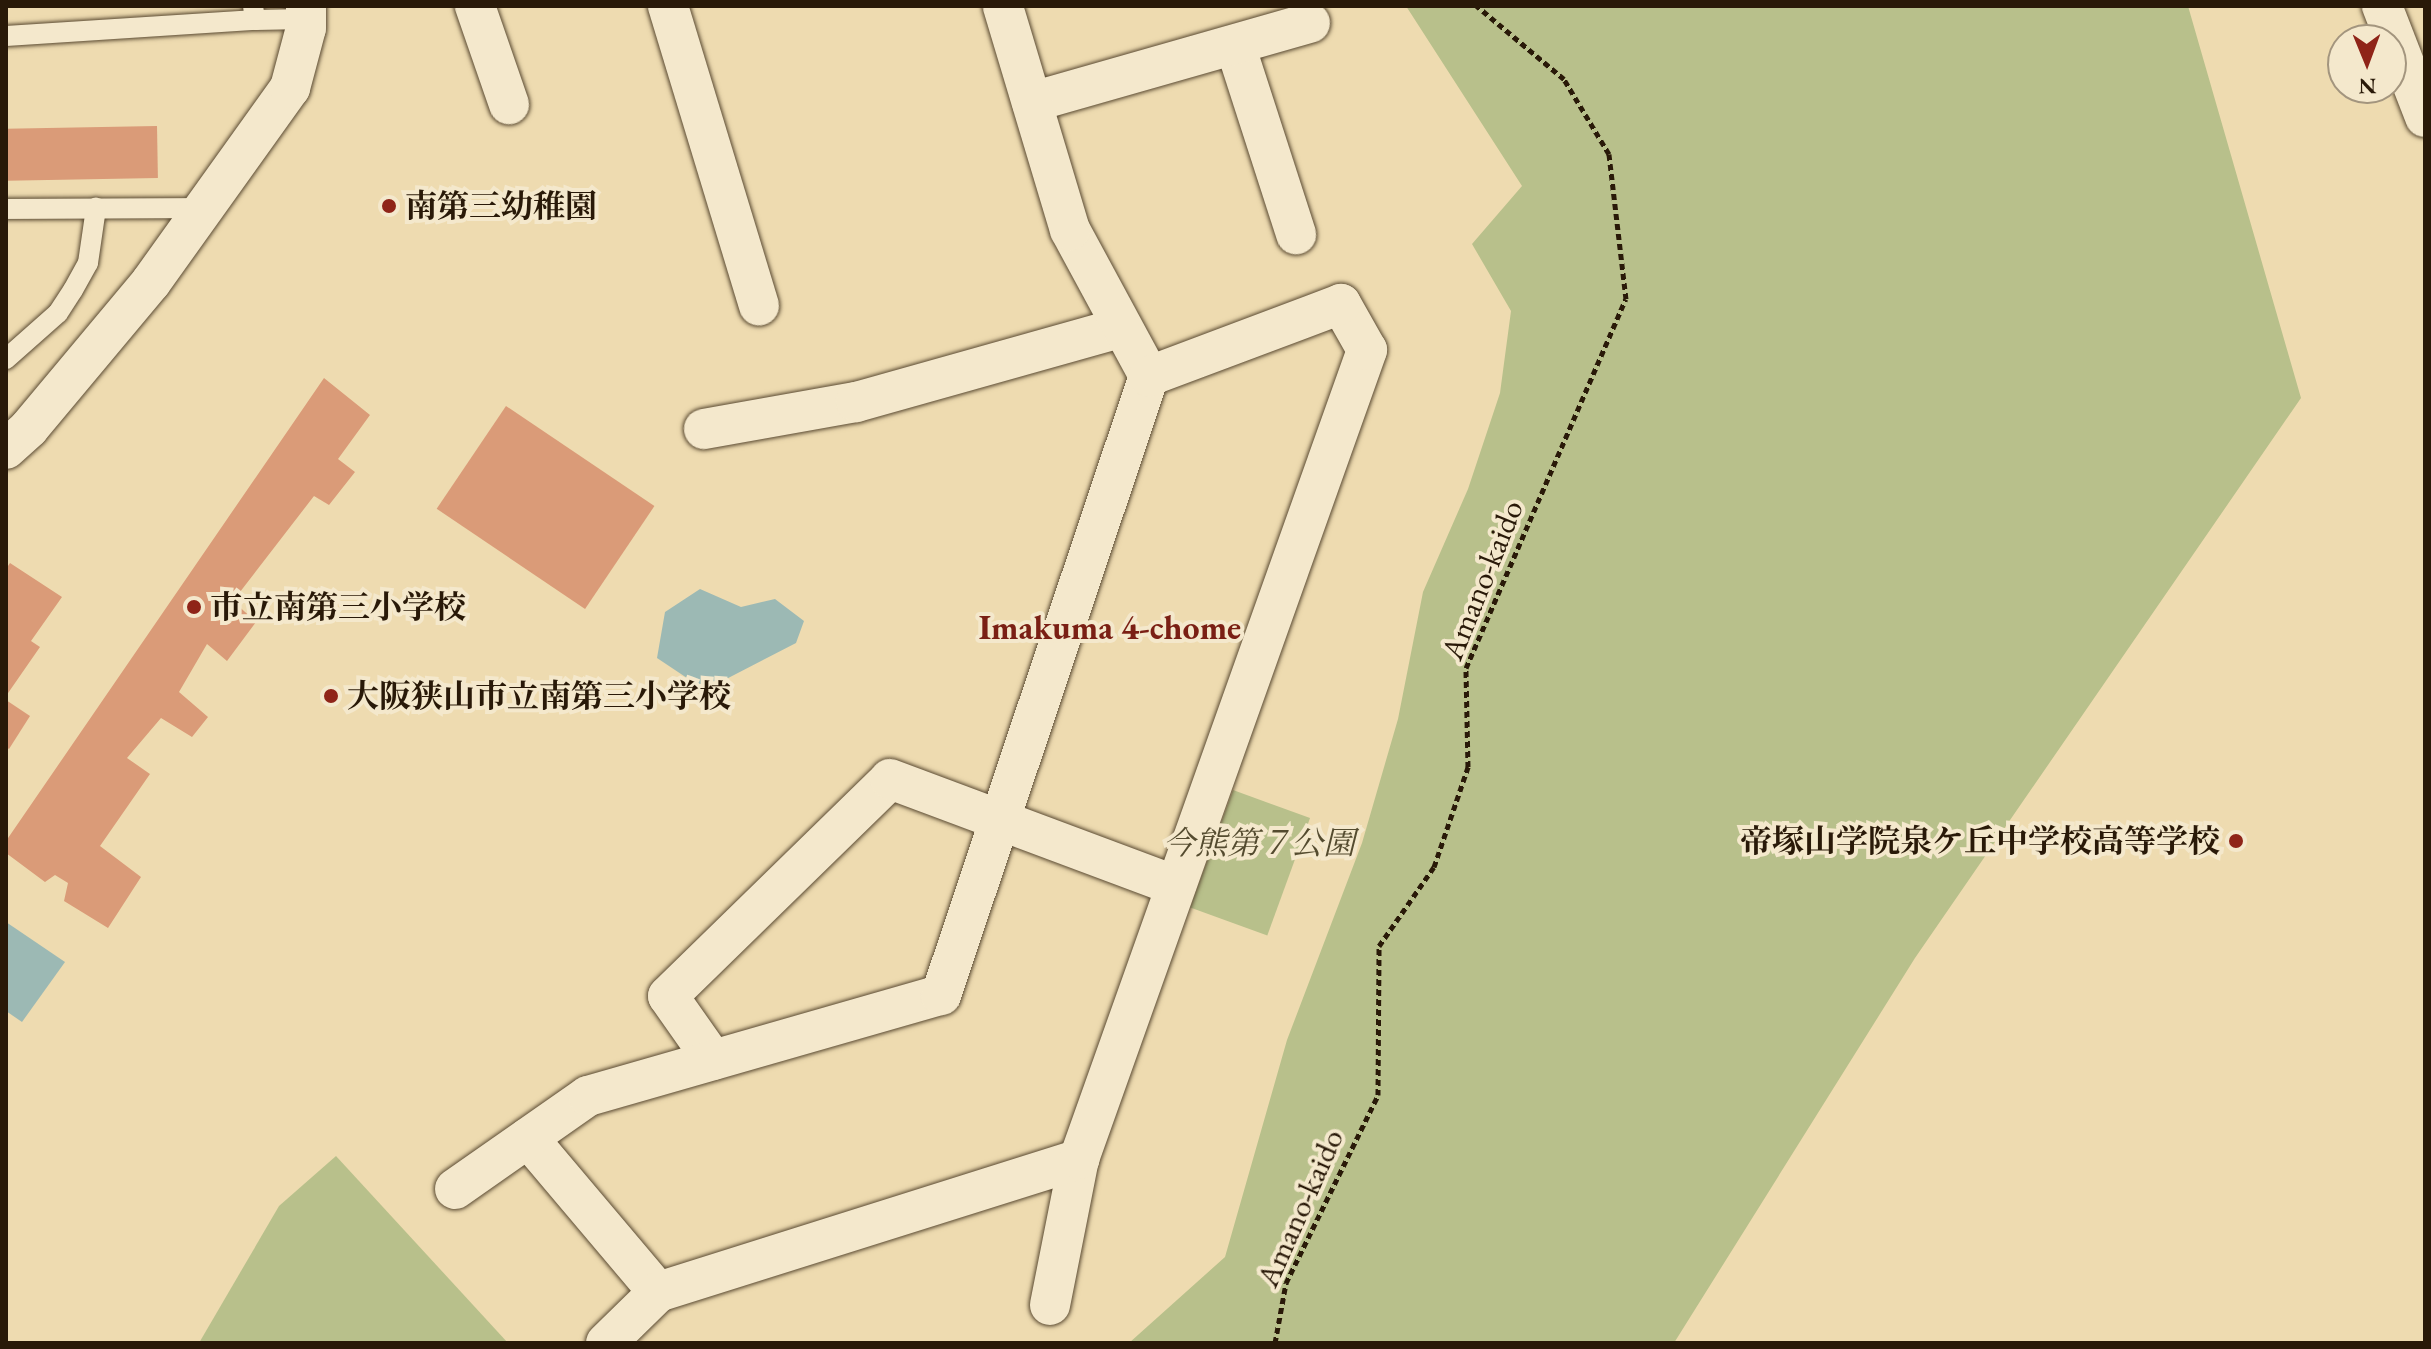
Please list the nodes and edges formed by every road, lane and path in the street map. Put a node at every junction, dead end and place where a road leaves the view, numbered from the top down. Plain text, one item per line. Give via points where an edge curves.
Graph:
1 (475, 6) edge
2 (668, 6) edge
3 (1003, 6) edge
4 (1477, 6) edge
5 (2382, 6) edge
6 (254, 13) edge
7 (306, 13) edge
8 (1310, 23) dead end
9 (6, 36) edge
10 (1235, 45) junction
11 (1032, 102) junction
12 (509, 104) dead end
13 (2425, 117) edge
14 (96, 208) junction
15 (205, 208) junction
16 (6, 209) edge
17 (1296, 234) dead end
18 (759, 305) dead end
19 (1122, 327) junction
20 (6, 359) edge
21 (1149, 376) junction
22 (704, 429) dead end
23 (6, 449) edge
24 (1001, 821) junction
25 (1176, 886) junction
26 (713, 1060) junction
27 (528, 1138) junction
28 (1079, 1159) junction
29 (455, 1189) dead end
30 (658, 1292) junction
31 (1050, 1305) dead end
32 (606, 1343) edge
33 (1275, 1343) edge

1 - 12 street
2 - 18 street
3 - 11 street
4 - 33 path, Amano-kaido via 1564,79 1609,154 1626,299 1466,668 1468,767 1434,867 1379,946 1378,1095 1286,1283
5 - 13 street
6 - 7 lane
6 - 9 lane
7 - 15 street via 290,88
8 - 10 street
10 - 11 street
10 - 17 street
11 - 19 street via 1070,230
14 - 15 lane
14 - 16 lane
14 - 20 lane via 88,263 73,290 58,313
15 - 23 street via 151,282
19 - 21 street
19 - 22 street via 856,402
21 - 24 street
21 - 25 street via 1341,304 1367,350
24 - 25 street
24 - 26 street via 941,995
24 - 26 street via 890,779 668,996
25 - 28 street
26 - 27 street via 588,1096
27 - 29 street
27 - 30 street
28 - 30 street
28 - 31 street
30 - 32 street

